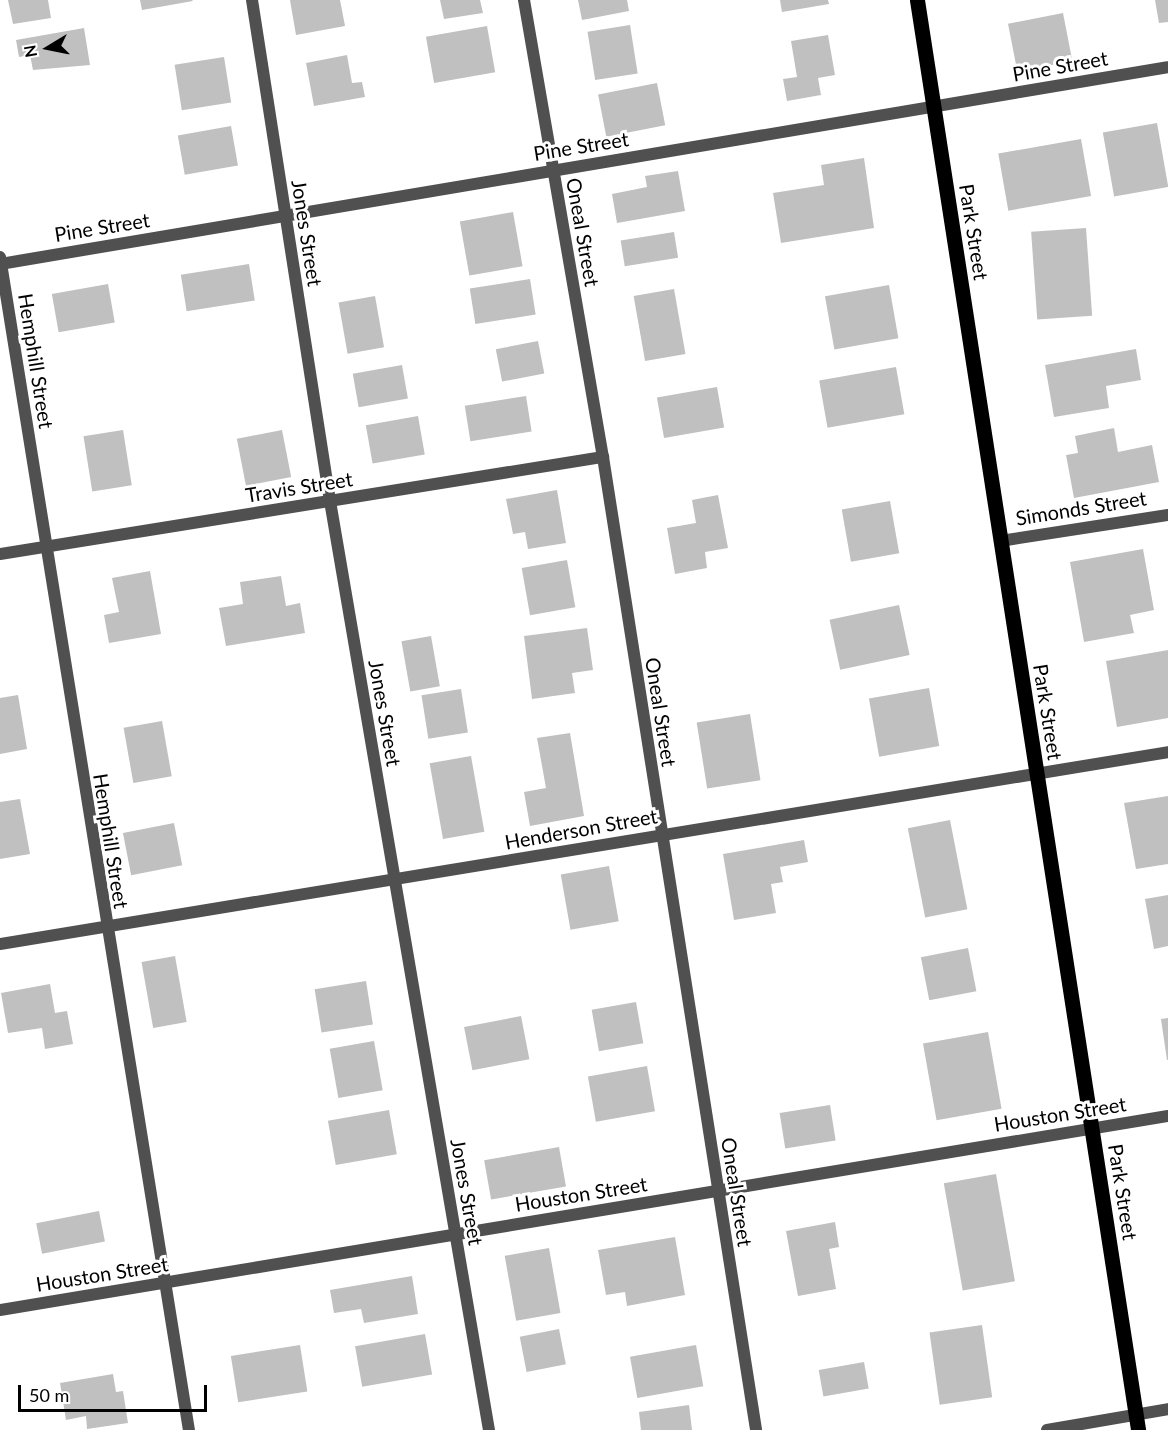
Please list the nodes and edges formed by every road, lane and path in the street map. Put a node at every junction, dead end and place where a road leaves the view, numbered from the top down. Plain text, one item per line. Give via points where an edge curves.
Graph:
1 (252, 0) edge
2 (524, 0) edge
3 (917, 0) edge
4 (1168, 67) edge
5 (933, 108) junction
6 (552, 170) junction
7 (284, 216) junction
8 (0, 261) edge
9 (603, 457) junction
10 (330, 501) junction
11 (1168, 515) edge
12 (1000, 541) junction
13 (45, 547) junction
14 (0, 554) edge
15 (1168, 752) edge
16 (1036, 773) junction
17 (660, 835) junction
18 (393, 882) junction
19 (105, 928) junction
20 (0, 944) edge
21 (1168, 1116) edge
22 (1091, 1128) junction
23 (717, 1191) junction
24 (454, 1235) junction
25 (165, 1284) junction
26 (0, 1310) edge
27 (1168, 1409) edge
28 (1136, 1414) junction
29 (189, 1430) edge
30 (489, 1430) edge
31 (756, 1430) edge
32 (1047, 1430) edge
33 (1138, 1430) edge

1 - 7 street, Jones Street
2 - 6 street, Oneal Street
3 - 5 main road, Park Street
4 - 5 street, Pine Street
5 - 6 street, Pine Street
5 - 12 main road, Park Street
6 - 7 street, Pine Street
6 - 9 street, Oneal Street
7 - 8 street, Pine Street
7 - 10 street, Jones Street
8 - 13 street, Hemphill Street
9 - 10 street, Travis Street
9 - 17 street, Oneal Street
10 - 13 street, Travis Street
10 - 18 street, Jones Street
11 - 12 street, Simonds Street
12 - 16 main road, Park Street
13 - 14 street, Travis Street
13 - 19 street, Hemphill Street
15 - 16 street, Henderson Street
16 - 17 street, Henderson Street
16 - 22 main road, Park Street
17 - 18 street, Henderson Street
17 - 23 street, Oneal Street
18 - 19 street, Henderson Street
18 - 24 street, Jones Street
19 - 20 street, Henderson Street
19 - 25 street, Hemphill Street
21 - 22 street, Houston Street
22 - 23 street, Houston Street
22 - 28 main road, Park Street
23 - 24 street, Houston Street
23 - 31 street, Oneal Street
24 - 25 street, Houston Street
24 - 30 street, Jones Street
25 - 26 street, Houston Street
25 - 29 street, Hemphill Street
27 - 28 street
28 - 32 street
28 - 33 main road, Park Street

